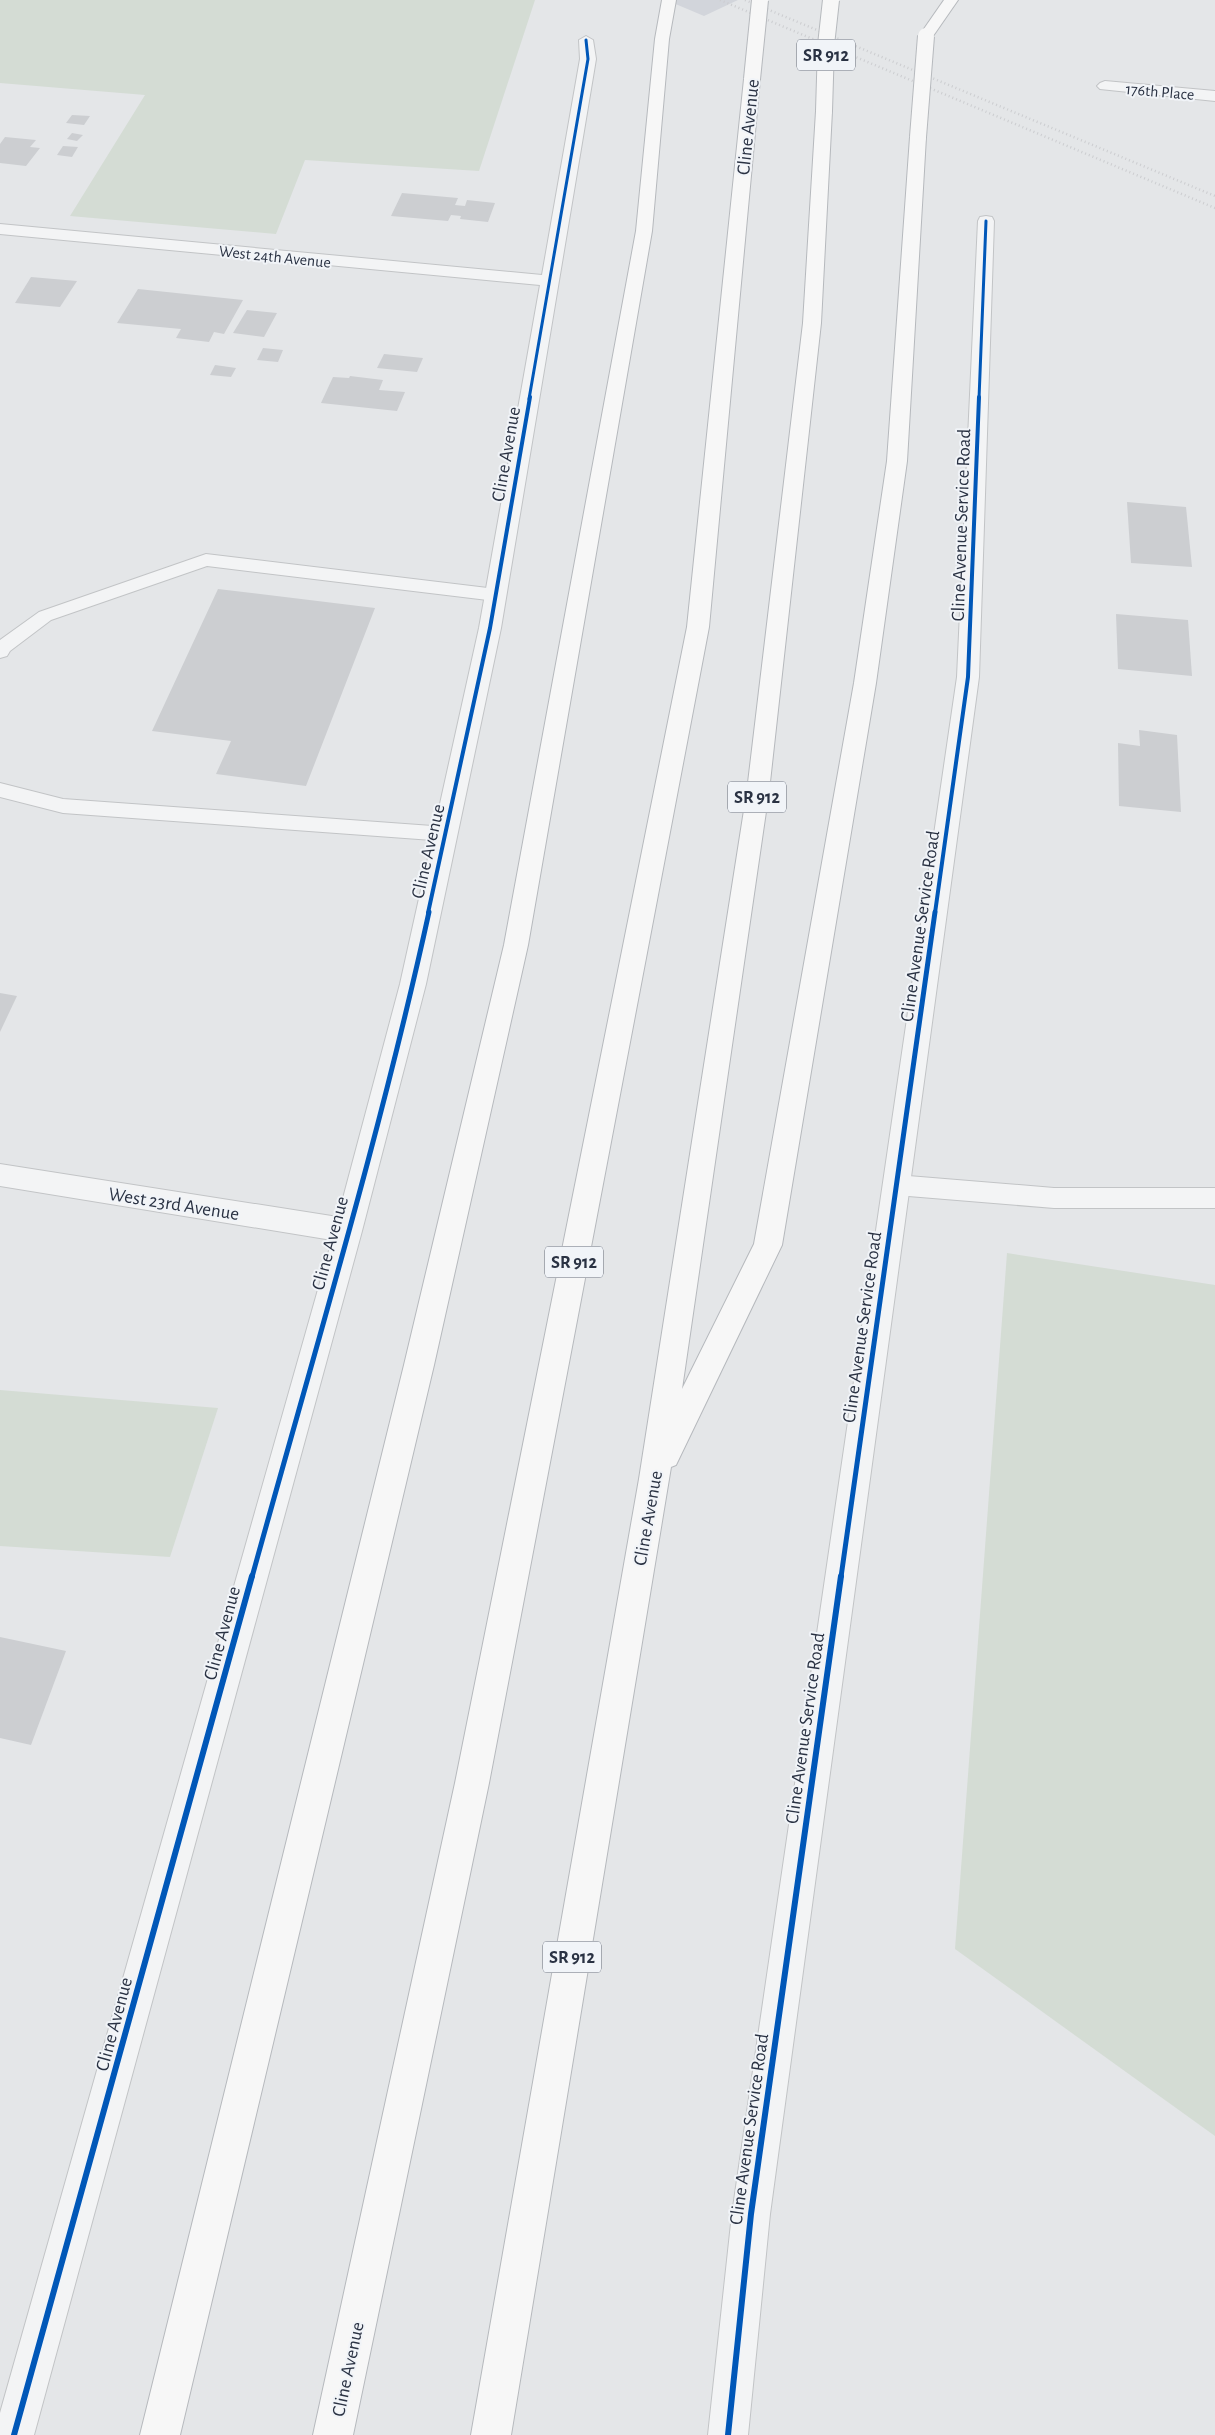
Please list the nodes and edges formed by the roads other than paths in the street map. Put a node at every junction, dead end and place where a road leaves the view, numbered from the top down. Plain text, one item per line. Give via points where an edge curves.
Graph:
1 (669, 0) edge
2 (760, 0) edge
3 (832, 0) edge
4 (934, 0) edge
5 (951, 0) edge
6 (926, 36) junction
7 (586, 40) dead end
8 (1105, 86) dead end
9 (1215, 96) edge
10 (986, 221) dead end
11 (0, 229) edge
12 (551, 281) junction
13 (496, 595) junction
14 (0, 652) edge
15 (0, 790) edge
16 (446, 834) junction
17 (0, 1175) edge
18 (896, 1185) junction
19 (1215, 1198) edge
20 (348, 1231) junction
21 (654, 1479) junction
22 (14, 2435) edge
23 (160, 2435) edge
24 (333, 2435) edge
25 (490, 2435) edge
26 (728, 2435) edge

1 - 23 highway via 662,39 644,231 516,945 420,1365
2 - 24 highway, Cline Avenue / SR 912, bridge via 698,627 472,1783
3 - 21 highway, Cline Avenue / SR 912, bridge via 826,45 812,323 758,791
4 - 6 highway
5 - 6 highway
6 - 21 highway, bridge via 897,461 865,683 768,1244
7 - 12 street, Cline Avenue via 588,59
8 - 9 street, 176th Place
10 - 18 street, Cline Avenue Service Road via 968,676
11 - 12 street, West 24th Avenue
12 - 13 street, Cline Avenue
13 - 14 lane via 206,560 45,616
13 - 16 street, Cline Avenue
15 - 16 lane via 63,806
16 - 20 street, Cline Avenue via 413,984
17 - 20 street, West 23rd Avenue
18 - 19 lane via 1054,1198
18 - 26 street, Cline Avenue Service Road via 751,2214
20 - 22 street, Cline Avenue
21 - 25 highway, Cline Avenue / SR 912

